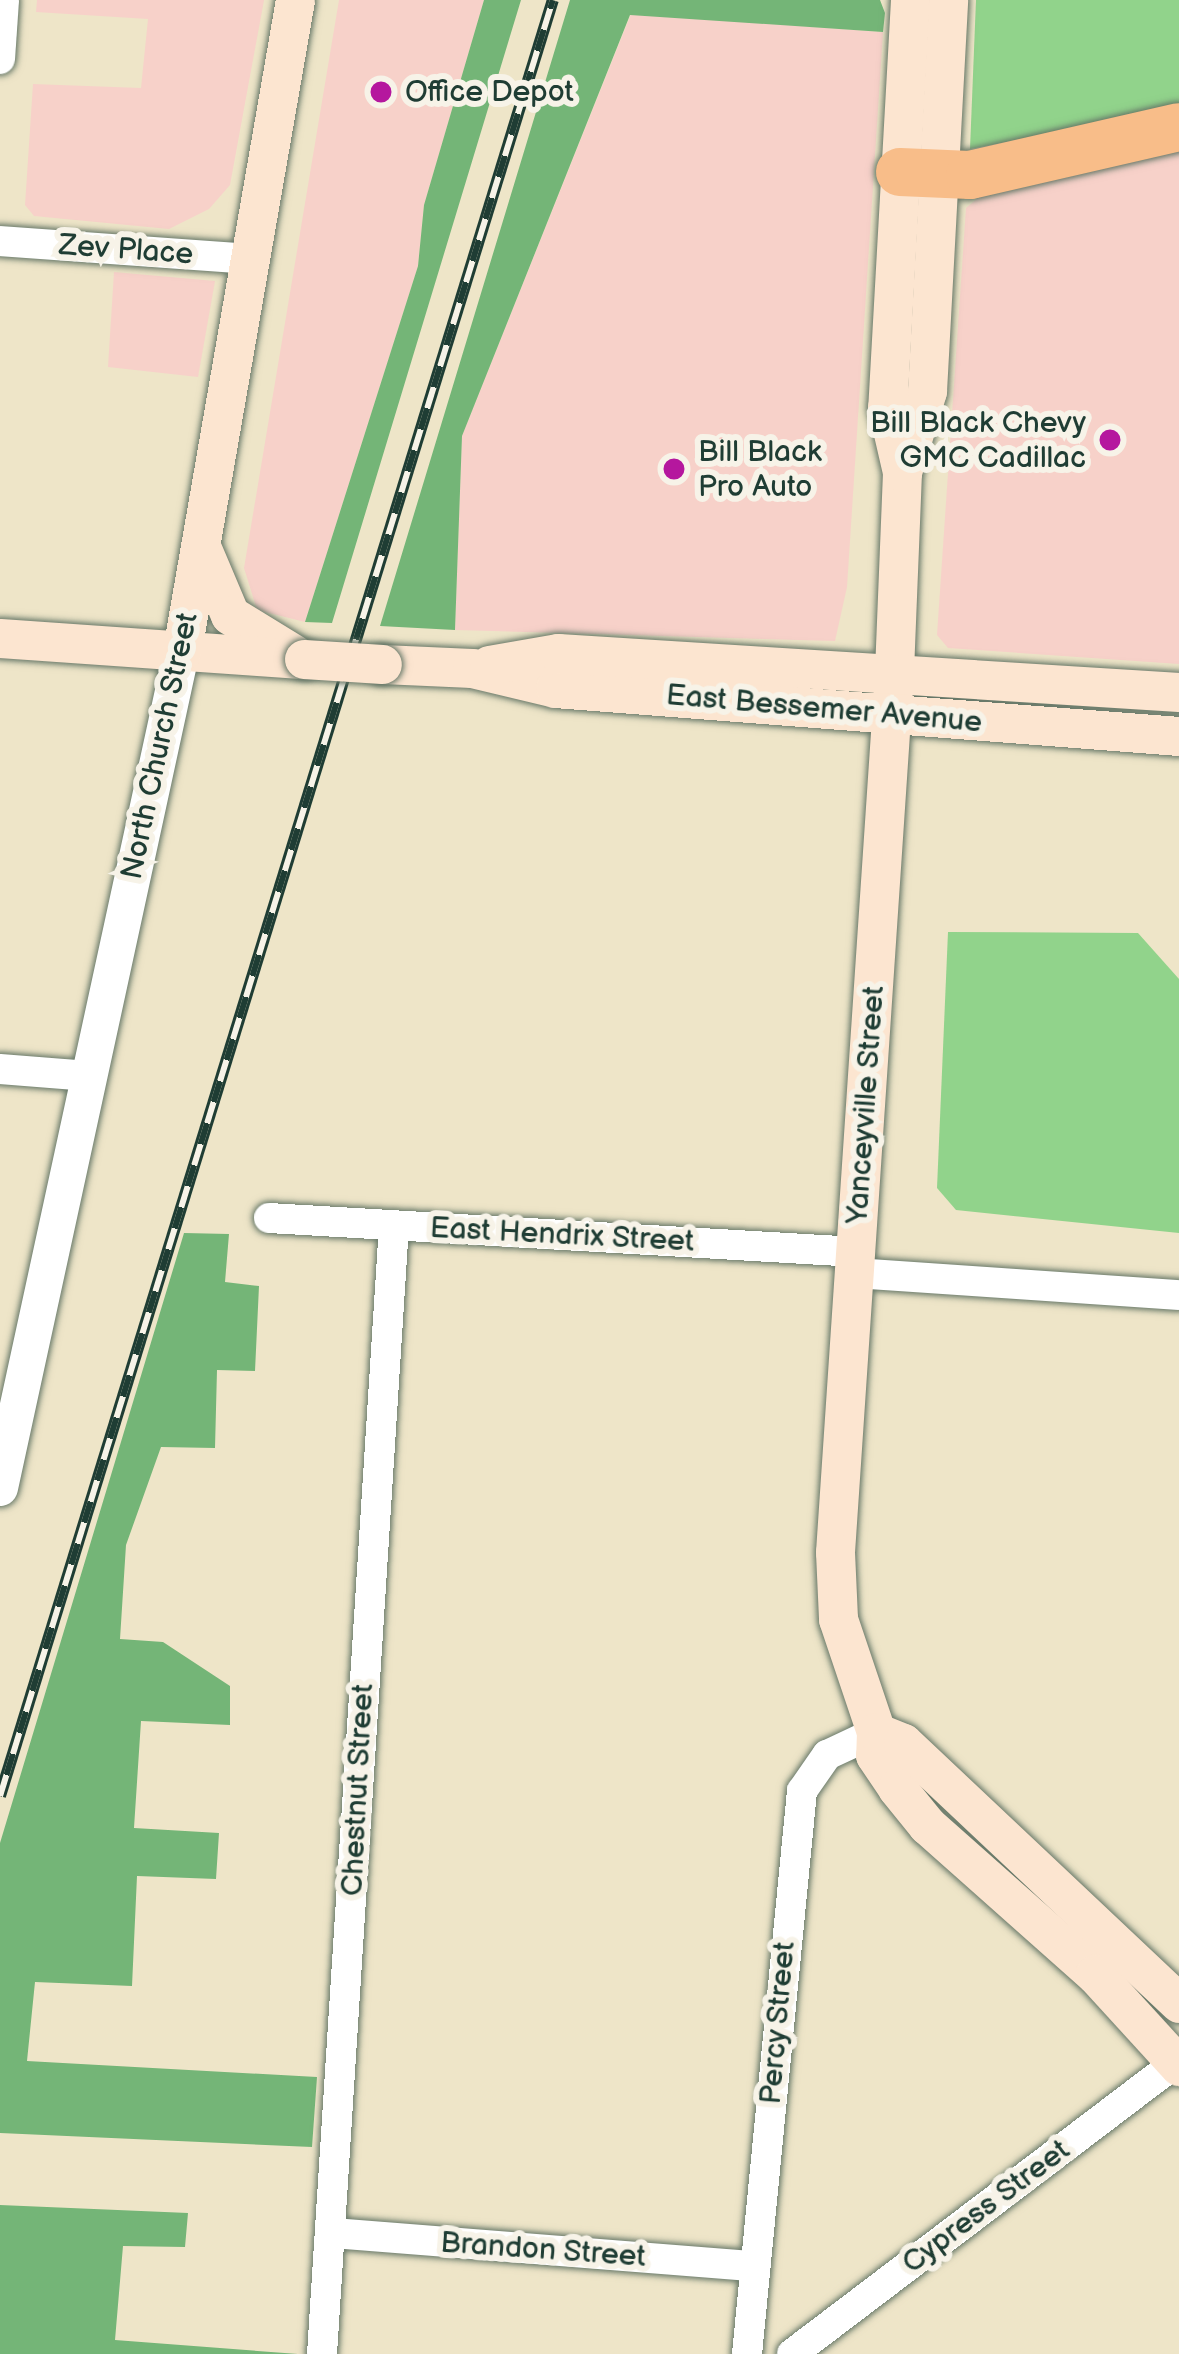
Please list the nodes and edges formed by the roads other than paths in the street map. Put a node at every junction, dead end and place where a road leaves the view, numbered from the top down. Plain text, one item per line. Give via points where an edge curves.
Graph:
1 (4, 0) edge
2 (295, 0) edge
3 (910, 0) edge
4 (948, 0) edge
5 (0, 58) edge
6 (1179, 127) edge
7 (918, 173) junction
8 (0, 241) edge
9 (253, 259) junction
10 (201, 545) junction
11 (0, 638) edge
12 (182, 650) junction
13 (304, 659) junction
14 (1179, 692) edge
15 (893, 693) junction
16 (1179, 736) edge
17 (0, 1069) edge
18 (89, 1076) junction
19 (268, 1218) dead end
20 (394, 1226) junction
21 (856, 1262) junction
22 (1179, 1295) edge
23 (0, 1488) edge
24 (876, 1732) junction
25 (1179, 2003) edge
26 (1178, 2062) edge
27 (332, 2233) junction
28 (755, 2266) junction
29 (322, 2354) edge
30 (747, 2354) edge
31 (792, 2354) edge

1 - 5 street
2 - 9 main road, North Church Street
3 - 7 main road, Yanceyville Street
4 - 7 main road, Yanceyville Street
6 - 7 highway via 970,175
7 - 15 main road, Yanceyville Street via 886,406 902,472
8 - 9 street, Zev Place
9 - 10 main road, North Church Street
10 - 12 main road, North Church Street
10 - 13 main road via 230,615
11 - 12 main road, East Bessemer Avenue
12 - 13 main road, East Bessemer Avenue
12 - 18 street, North Church Street
13 - 15 main road, East Bessemer Avenue, bridge via 472,668 556,688
14 - 15 main road, East Bessemer Avenue
15 - 16 main road, East Bessemer Avenue
15 - 21 main road, Yanceyville Street
17 - 18 street
18 - 23 street, North Church Street
19 - 20 street, East Hendrix Street
20 - 21 street, East Hendrix Street
20 - 27 street, Chestnut Street
21 - 22 street, East Hendrix Street
21 - 24 main road, Yanceyville Street via 835,1588 844,1652
24 - 25 main road via 903,1743
24 - 26 main road, Yanceyville Street via 875,1755 927,1825 1095,1974
24 - 28 street, Percy Street via 827,1755 802,1791
26 - 31 street, Cypress Street
27 - 28 street, Brandon Street
27 - 29 street, Chestnut Street
28 - 30 street, Percy Street

